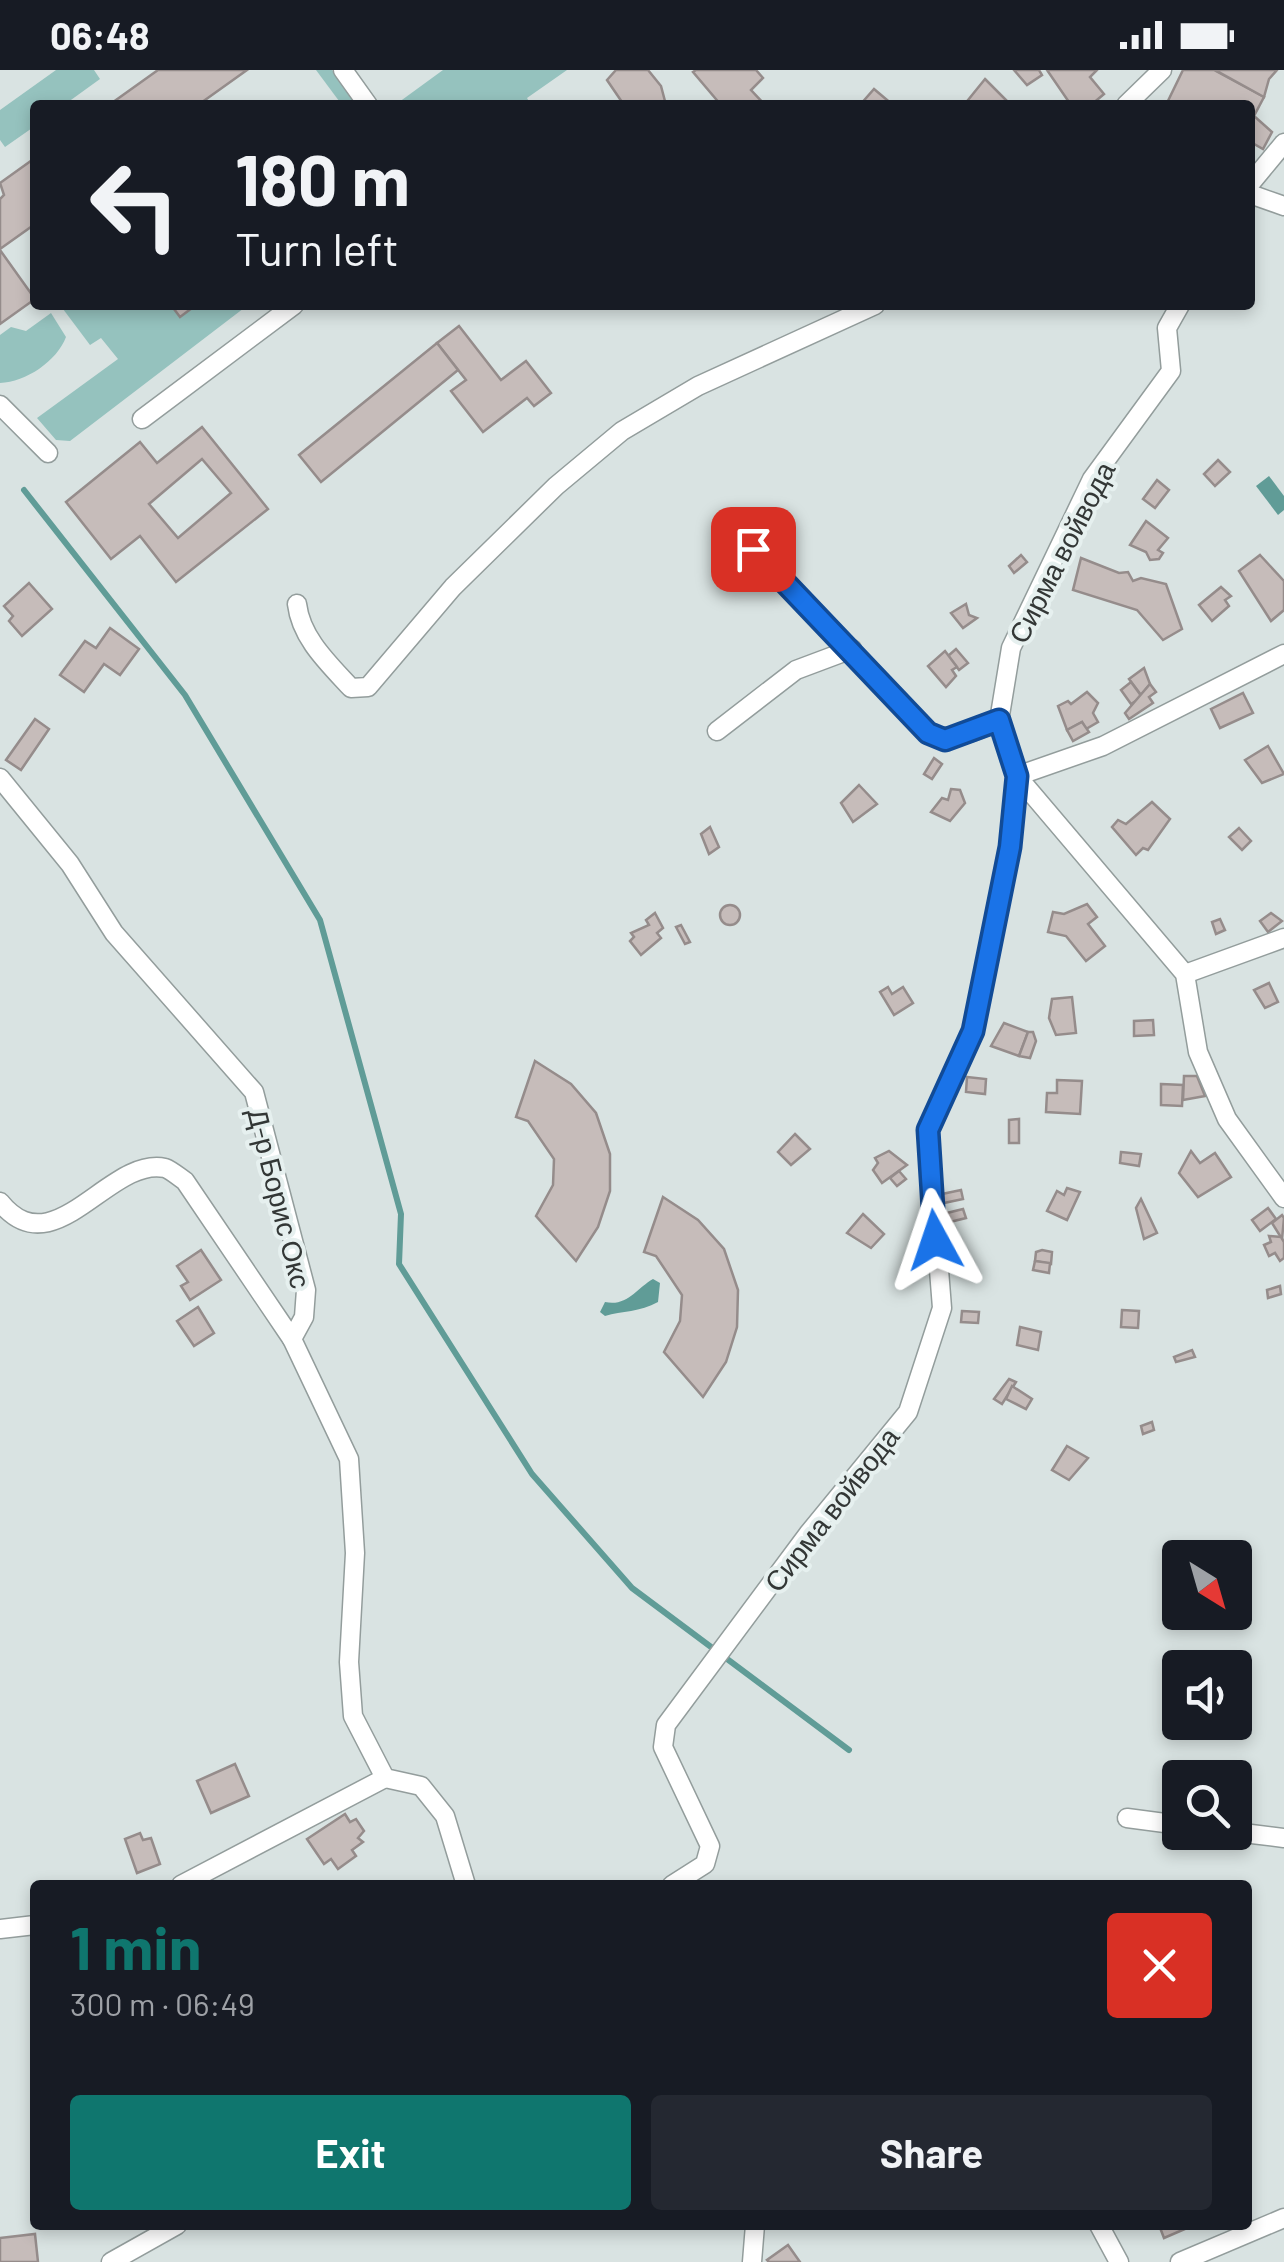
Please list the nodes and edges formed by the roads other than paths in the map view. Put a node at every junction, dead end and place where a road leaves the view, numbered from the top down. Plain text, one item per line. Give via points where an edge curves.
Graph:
1 (343, 70) edge
2 (1162, 70) edge
3 (364, 100) edge
4 (1131, 100) edge
5 (1284, 142) edge
6 (1255, 178) edge
7 (1255, 196) edge
8 (1284, 206) edge
9 (287, 310) edge
10 (864, 310) edge
11 (1177, 310) edge
12 (0, 405) edge
13 (142, 419) dead end
14 (48, 453) dead end
15 (753, 549) dead end
16 (297, 604) dead end
17 (852, 649) junction
18 (1284, 654) edge
19 (999, 720) junction
20 (718, 731) dead end
21 (1017, 776) junction
22 (0, 778) edge
23 (1284, 938) edge
24 (1185, 974) junction
25 (1284, 1198) edge
26 (0, 1202) edge
27 (292, 1339) junction
28 (386, 1778) junction
29 (1127, 1818) dead end
30 (1162, 1823) edge
31 (1252, 1834) edge
32 (1284, 1838) edge
33 (191, 1880) edge
34 (465, 1880) edge
35 (680, 1880) edge
36 (30, 1926) edge
37 (0, 1929) edge
38 (1284, 2218) edge
39 (168, 2230) edge
40 (755, 2230) edge
41 (1102, 2230) edge
42 (111, 2262) edge
43 (752, 2262) edge
44 (1118, 2262) edge
45 (1180, 2262) edge

1 - 3 street
2 - 4 street
5 - 6 street
7 - 8 street
9 - 13 street
10 - 16 street via 698,386 622,431 453,587 368,687 351,688 320,654 299,621
11 - 19 street, Сирма войвода via 1167,328 1171,371 1092,479 1011,648
12 - 14 street
15 - 17 street
17 - 19 street via 928,733 945,740
17 - 20 street via 796,670
18 - 21 street via 1103,746
19 - 21 street, Сирма войвода
21 - 24 street
21 - 35 street, Сирма войвода via 1010,847 973,1031 928,1130 942,1308 908,1412 666,1725 663,1747 710,1846 705,1864
22 - 27 street, Д-р Борис Окс via 70,864 114,933 254,1092 306,1290 304,1318
23 - 24 street
24 - 25 street via 1205,1069 1228,1119
26 - 27 street via 13,1218 32,1225 66,1214 140,1170 165,1168 184,1181
27 - 28 street via 349,1459 353,1716
28 - 33 street
28 - 34 street via 421,1786 446,1816
29 - 30 street
31 - 32 street
36 - 37 street
38 - 45 street
39 - 42 street
40 - 43 street
41 - 44 street

